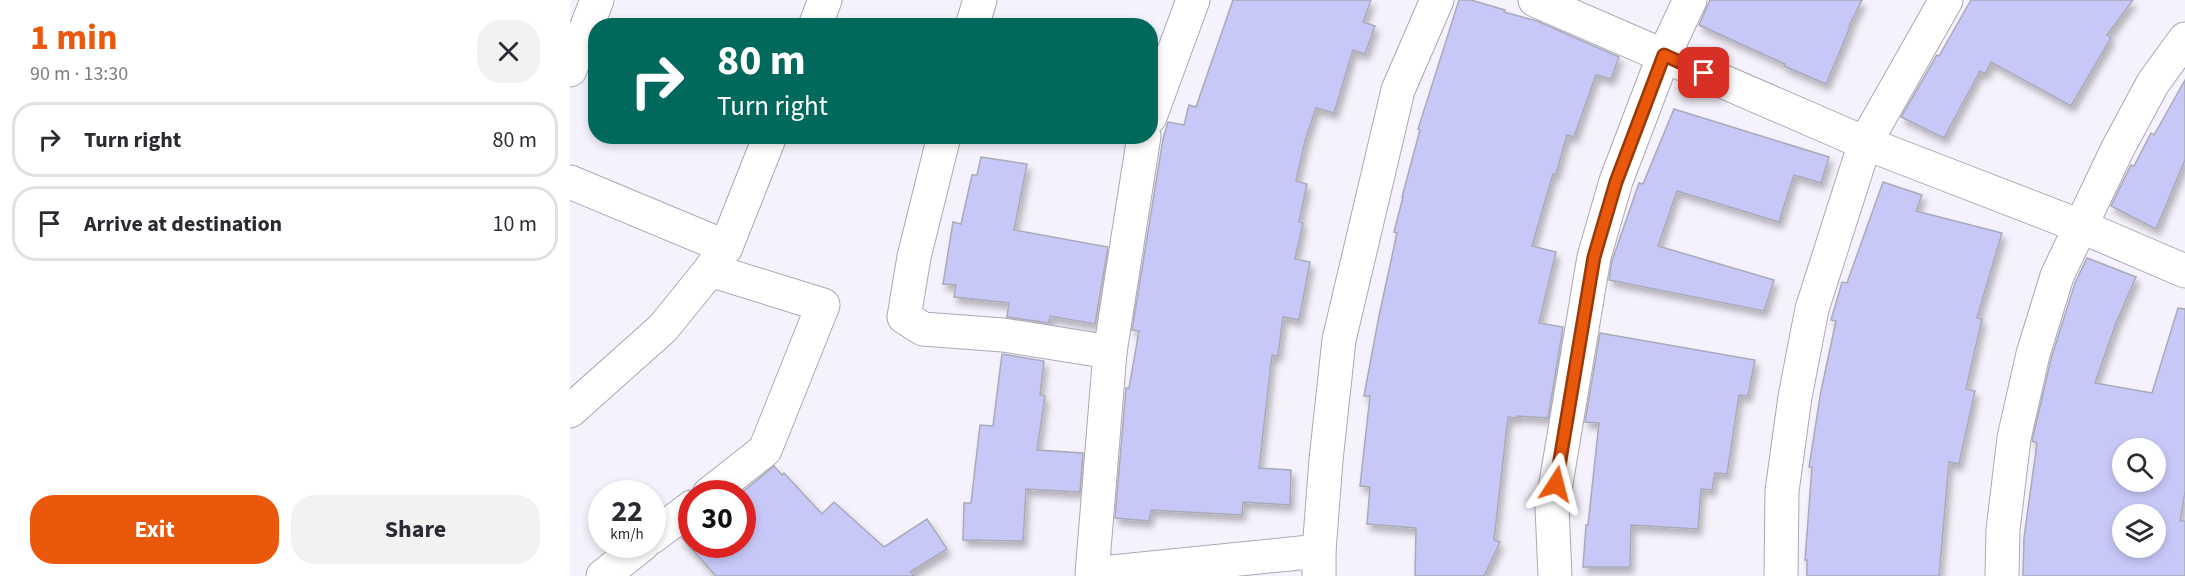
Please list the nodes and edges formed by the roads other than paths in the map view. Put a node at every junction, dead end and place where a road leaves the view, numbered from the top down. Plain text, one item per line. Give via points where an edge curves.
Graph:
1 (597, 0) edge
2 (825, 0) edge
3 (980, 0) edge
4 (1194, 0) edge
5 (1437, 0) edge
6 (1535, 0) edge
7 (1690, 0) edge
8 (1946, 0) edge
9 (590, 18) edge
10 (818, 18) edge
11 (974, 18) edge
12 (588, 23) edge
13 (2185, 39) edge
14 (1664, 55) junction
15 (570, 70) edge
16 (1158, 96) edge
17 (1864, 143) junction
18 (767, 144) edge
19 (942, 144) edge
20 (1143, 144) edge
21 (570, 183) edge
22 (2080, 226) junction
23 (718, 259) junction
24 (2185, 271) edge
25 (1110, 352) junction
26 (575, 401) edge
27 (727, 480) edge
28 (626, 558) edge
29 (1319, 563) edge
30 (603, 576) edge
31 (1555, 576) edge
32 (1781, 576) edge
33 (2002, 576) edge

1 - 9 street
2 - 10 street
3 - 11 street
4 - 16 street
5 - 29 street via 1398,90 1339,340
6 - 14 street
7 - 14 street
8 - 17 street
12 - 15 street
13 - 22 street via 2153,83
14 - 17 street
14 - 31 street via 1616,182 1594,257 1552,507
17 - 22 street
17 - 32 street via 1812,309 1782,491
18 - 23 street
19 - 25 street via 914,257 904,317 923,329 1003,335
20 - 25 street
21 - 23 street
22 - 24 street
22 - 33 street via 2057,276 2033,354 2014,438
23 - 26 street via 663,328
23 - 27 street via 823,305 765,450
25 - 29 street via 1092,574
28 - 30 street

